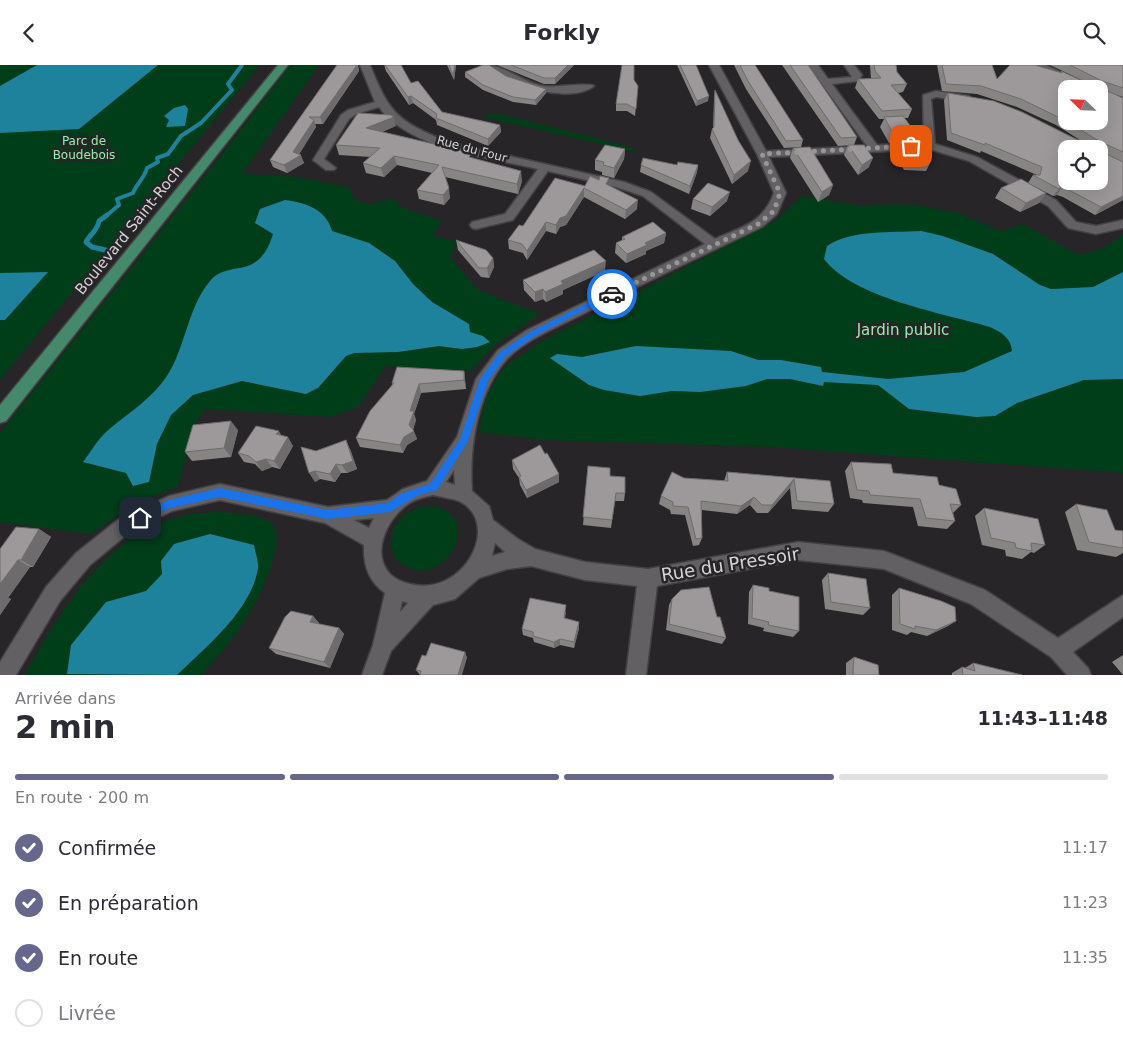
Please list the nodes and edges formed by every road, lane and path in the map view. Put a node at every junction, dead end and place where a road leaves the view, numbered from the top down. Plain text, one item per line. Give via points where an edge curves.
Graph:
1 (283, 65) edge
2 (365, 65) edge
3 (490, 65) edge
4 (714, 65) edge
5 (813, 65) edge
6 (849, 65) edge
7 (1038, 65) edge
8 (1071, 80) edge
9 (825, 82) junction
10 (589, 86) dead end
11 (977, 99) edge
12 (381, 103) junction
13 (930, 145) junction
14 (873, 147) junction
15 (762, 154) junction
16 (330, 167) dead end
17 (544, 168) junction
18 (1123, 224) edge
19 (476, 225) dead end
20 (713, 244) junction
21 (0, 416) edge
22 (464, 441) junction
23 (433, 487) junction
24 (464, 494) junction
25 (390, 507) junction
26 (328, 515) junction
27 (488, 526) junction
28 (373, 540) junction
29 (530, 557) junction
30 (476, 570) junction
31 (648, 578) junction
32 (395, 590) junction
33 (426, 597) junction
34 (1123, 605) edge
35 (383, 645) junction
36 (1058, 650) junction
37 (4, 675) edge
38 (372, 675) edge
39 (636, 675) edge
40 (1081, 675) edge

1 - 21 main road, Boulevard Saint-Roch
2 - 12 street, Rue du Four
3 - 10 street via 504,75 539,89 568,92
4 - 15 street
5 - 9 street
6 - 9 street via 857,75 854,79
7 - 8 street
9 - 14 street
11 - 13 street via 936,94 926,97
12 - 16 street via 352,111 345,117 318,160
12 - 17 street, Rue du Four via 403,123 444,144
13 - 14 street
13 - 18 street via 973,159 1052,203 1072,225 1096,230
14 - 15 street
15 - 20 street via 780,193 774,211 758,224
17 - 19 street via 510,217
17 - 20 street, Rue du Four via 620,183 647,193
20 - 22 street via 532,334 503,354 484,379
22 - 23 street
22 - 24 street
23 - 24 street
23 - 25 street via 403,497
24 - 27 street via 475,502
25 - 26 street
25 - 28 street
26 - 28 street
26 - 37 street via 220,492 169,504 125,525 83,559 52,594
27 - 29 street
27 - 30 street via 485,555
28 - 32 street via 376,568
29 - 30 street
29 - 31 street, Rue du Pressoir via 585,571
30 - 33 street via 446,593
31 - 36 street, Rue du Pressoir via 798,551 884,559 978,597
31 - 39 street, Rue du Pressoir
32 - 33 street via 410,596
32 - 35 street
33 - 35 street
34 - 36 street
35 - 38 street
36 - 40 street, Rue du Pressoir

